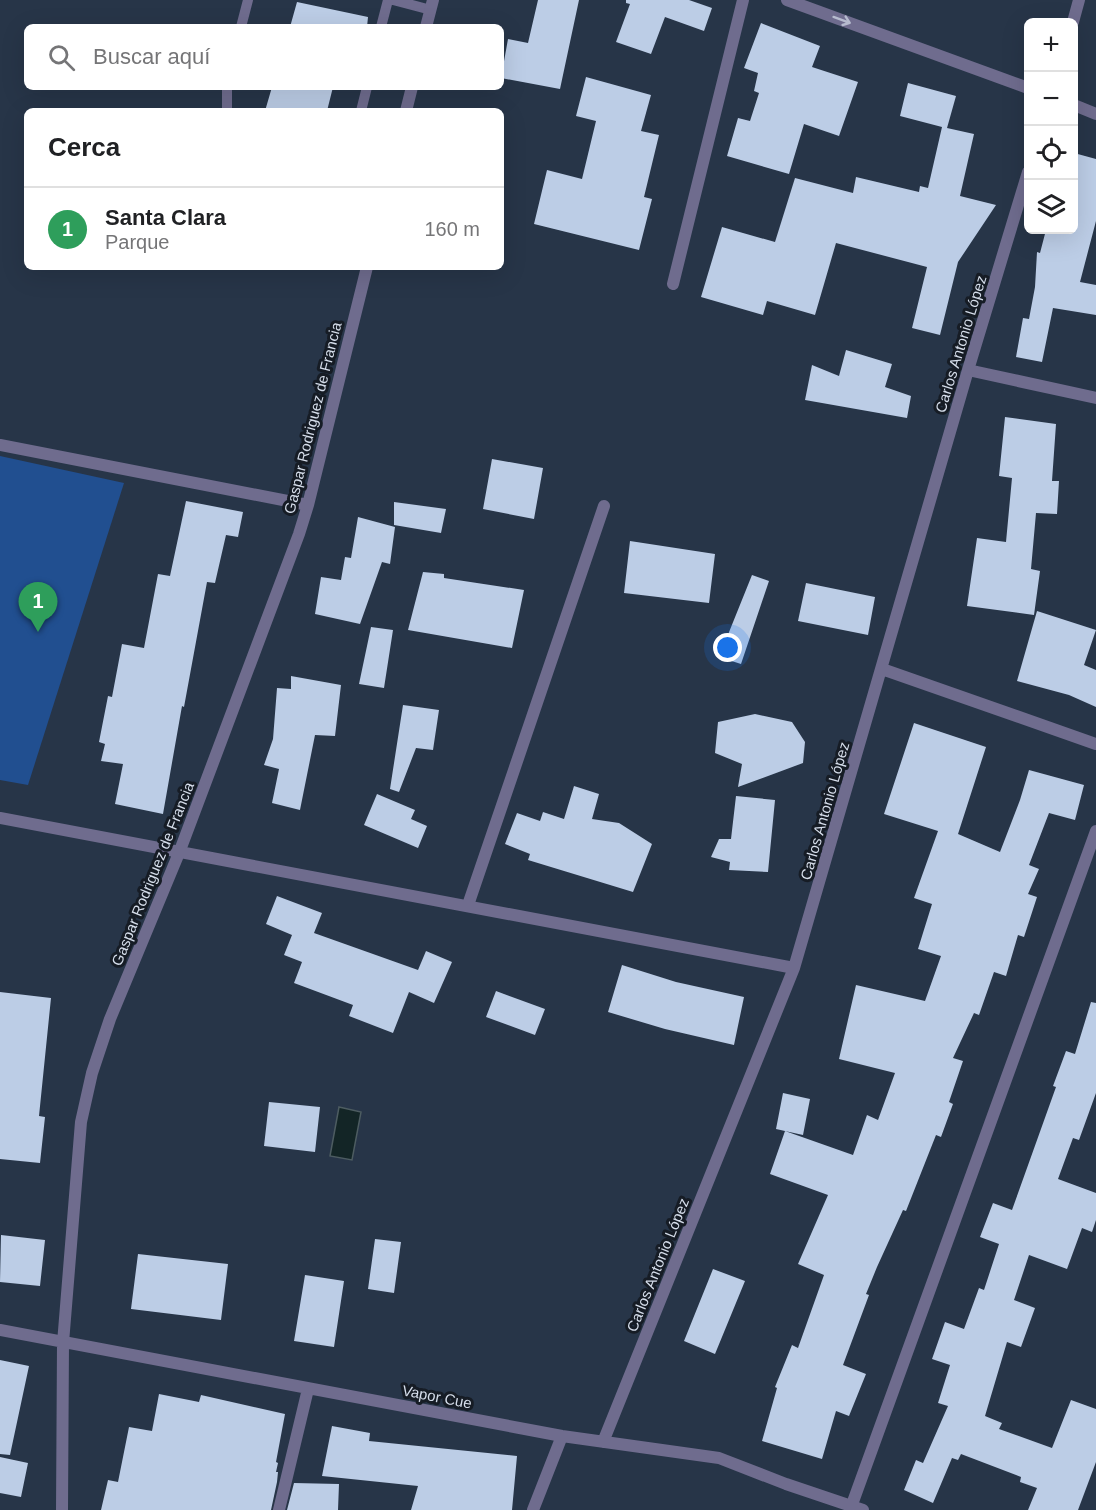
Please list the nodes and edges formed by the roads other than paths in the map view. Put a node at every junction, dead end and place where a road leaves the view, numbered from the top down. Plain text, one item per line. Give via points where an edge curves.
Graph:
1 (248, 0) edge
2 (388, 0) edge
3 (393, 0) edge
4 (743, 0) edge
5 (787, 0) edge
6 (1079, 0) edge
7 (432, 5) edge
8 (1074, 18) edge
9 (242, 24) edge
10 (382, 24) edge
11 (427, 24) edge
12 (1024, 86) edge
13 (227, 90) edge
14 (366, 90) edge
15 (411, 90) edge
16 (1078, 107) edge
17 (227, 108) edge
18 (362, 108) edge
19 (407, 108) edge
20 (1096, 114) edge
21 (1027, 180) edge
22 (366, 270) edge
23 (673, 284) dead end
24 (968, 370) junction
25 (1096, 398) edge
26 (0, 445) edge
27 (308, 505) junction
28 (604, 506) dead end
29 (882, 669) junction
30 (1096, 744) edge
31 (0, 818) edge
32 (1096, 831) edge
33 (179, 853) junction
34 (468, 905) junction
35 (794, 968) junction
36 (0, 1330) edge
37 (63, 1343) junction
38 (308, 1389) junction
39 (562, 1436) junction
40 (603, 1442) junction
41 (855, 1508) edge
42 (62, 1510) edge
43 (279, 1510) edge
44 (533, 1510) edge

1 - 9 lane
2 - 10 lane
3 - 7 lane
4 - 23 street
5 -> 12 street
6 - 8 street
7 - 11 street
13 - 17 lane
14 - 18 lane
15 - 19 street
16 - 20 street
21 - 24 street, Carlos Antonio López
22 - 27 street, Gaspar Rodriguez de Francia
24 - 25 street
24 - 29 street, Carlos Antonio López
26 - 27 street
27 - 33 street, Gaspar Rodriguez de Francia
28 - 34 street
29 - 30 street
29 - 35 street, Carlos Antonio López
31 - 33 street
32 - 41 street
33 - 34 street
33 - 37 street, Gaspar Rodriguez de Francia via 110,1019 92,1073 81,1122
34 - 35 street
35 - 40 street, Carlos Antonio López
36 - 37 street, Vapor Cue
37 - 38 street, Vapor Cue
37 - 42 street, Gaspar Rodriguez de Francia
38 - 39 street, Vapor Cue
38 - 43 street
39 - 40 street, Vapor Cue
39 - 44 street
40 - 41 street, Vapor Cue via 719,1458

